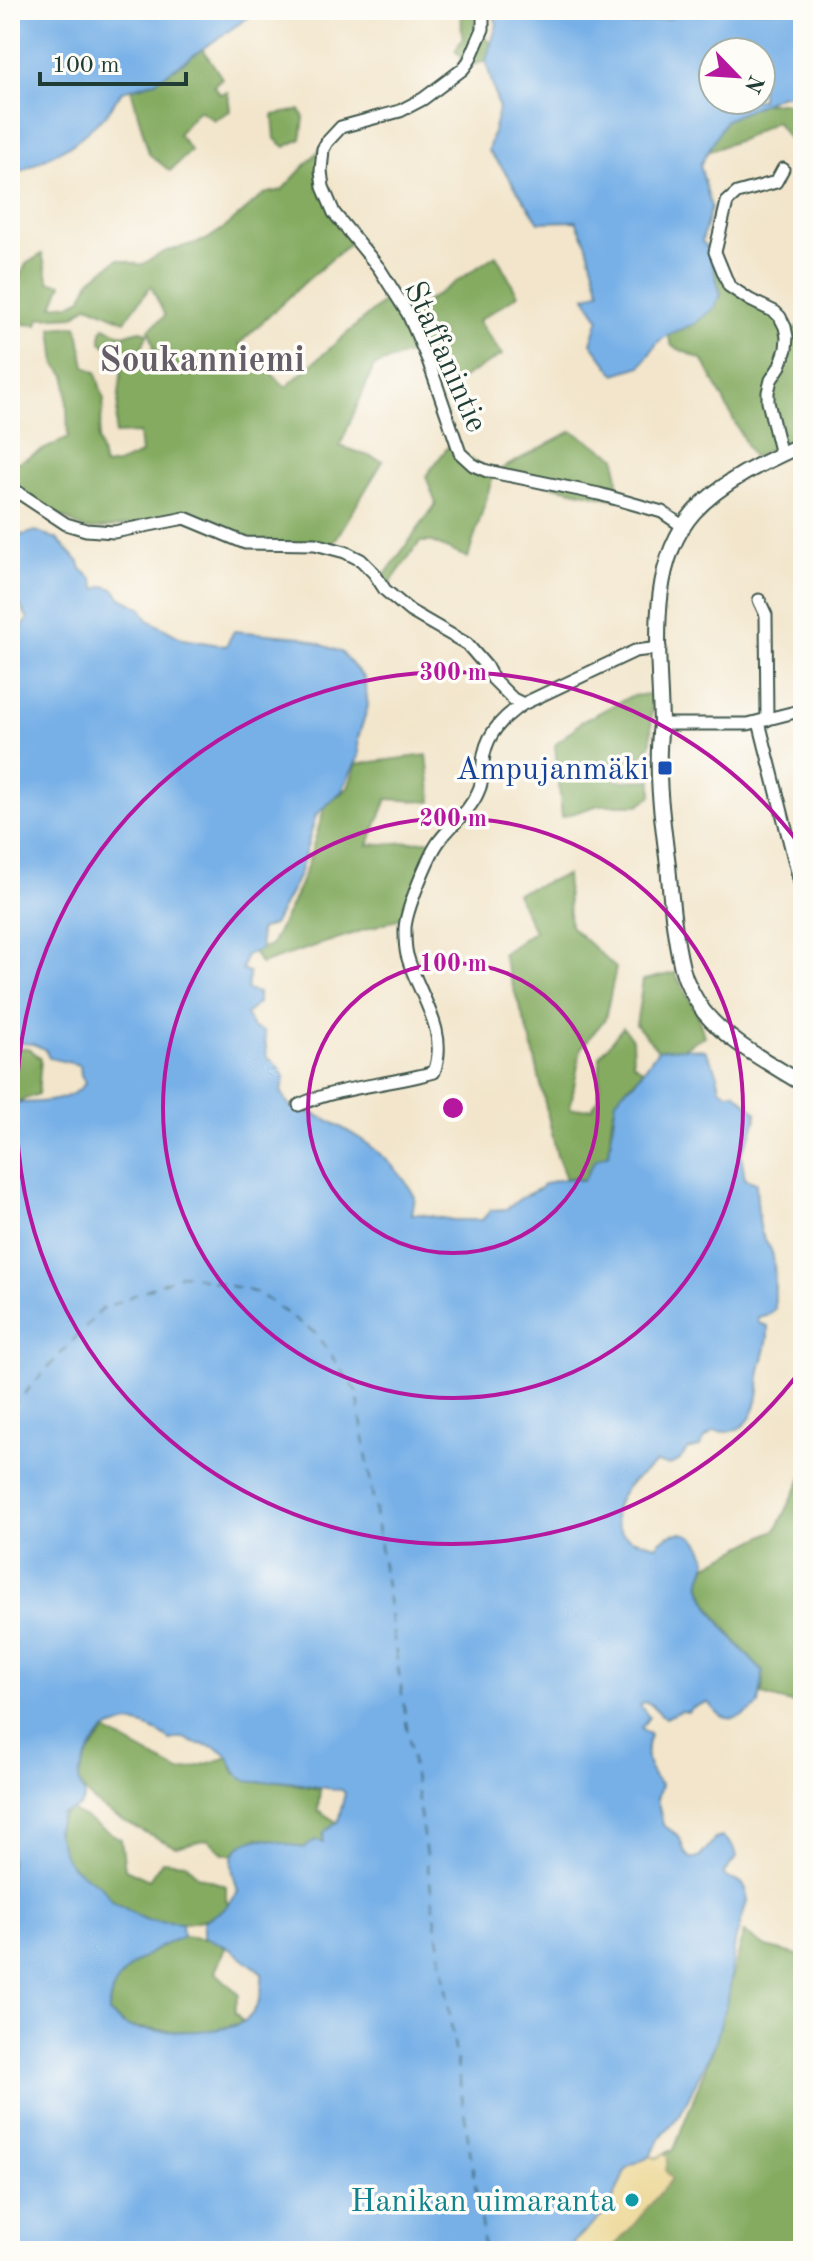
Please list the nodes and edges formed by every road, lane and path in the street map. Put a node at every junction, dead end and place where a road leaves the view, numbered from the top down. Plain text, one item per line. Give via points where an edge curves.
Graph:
1 (483, 10) edge
2 (783, 169) dead end
3 (803, 444) edge
4 (781, 455) junction
5 (10, 487) edge
6 (684, 527) junction
7 (759, 600) dead end
8 (660, 648) junction
9 (523, 704) junction
10 (803, 710) edge
11 (763, 721) junction
12 (661, 724) junction
13 (803, 895) edge
14 (803, 1084) edge
15 (299, 1105) dead end

1 - 6 street, Staffanintie via 483,29 463,69 423,99 341,127 327,142 321,160 323,187 334,213 408,314 460,453 487,471 599,494 662,512
2 - 4 street via 776,182 737,193 727,202 715,252 729,286 775,312 785,327 786,349 768,392
3 - 4 street
4 - 6 street via 718,491
5 - 9 street via 66,524 86,530 114,532 185,518 245,543 315,544 345,552 361,560 410,611 467,644 493,679
6 - 8 street via 664,571
7 - 11 street via 766,615
8 - 9 street via 635,651
8 - 12 street
9 - 15 street via 491,735 478,794 439,840 404,926 407,954 435,1022 434,1072 320,1095
10 - 11 street
11 - 12 street
11 - 13 street
12 - 14 street via 660,796 682,970 706,1014

